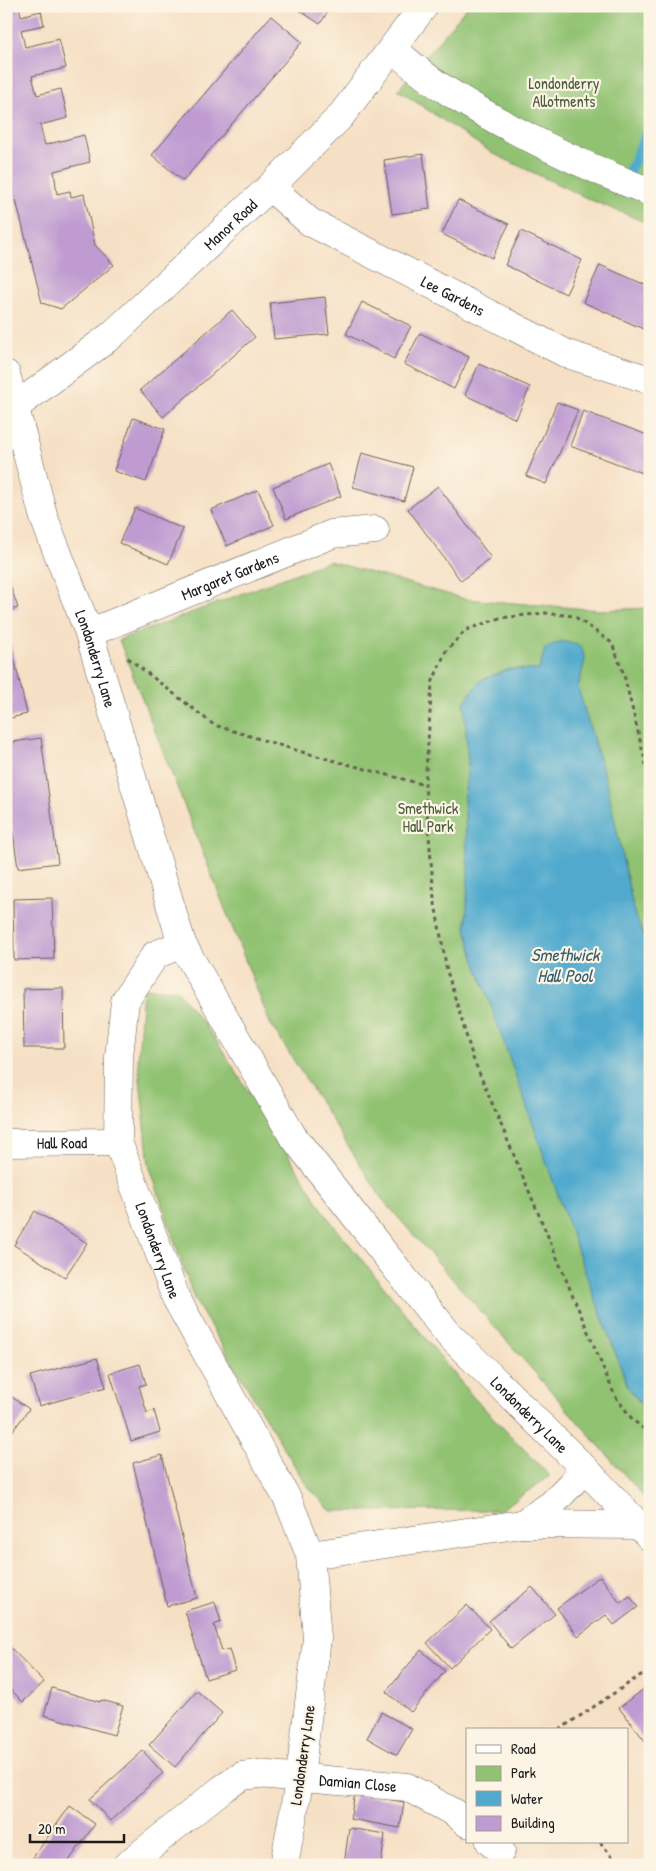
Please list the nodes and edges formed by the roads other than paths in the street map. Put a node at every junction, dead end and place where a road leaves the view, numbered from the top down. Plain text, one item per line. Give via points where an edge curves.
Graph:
1 (424, 6) edge
2 (393, 49) junction
3 (270, 187) junction
4 (650, 192) edge
5 (6, 374) edge
6 (650, 380) edge
7 (11, 408) edge
8 (375, 530) dead end
9 (89, 633) junction
10 (182, 944) junction
11 (118, 1142) junction
12 (6, 1143) edge
13 (585, 1469) junction
14 (522, 1524) junction
15 (643, 1531) edge
16 (310, 1555) junction
17 (300, 1777) junction
18 (466, 1822) edge
19 (127, 1865) edge
20 (284, 1865) edge

1 - 2 street, Manor Road
2 - 3 street, Manor Road via 340,117
2 - 4 street via 439,86 501,123 598,172
3 - 6 street, Lee Gardens via 310,222 567,354
3 - 7 street, Manor Road via 112,335
5 - 7 street, Londonderry Lane
7 - 9 street, Londonderry Lane via 44,518
8 - 9 street, Margaret Gardens via 332,534
9 - 10 street, Londonderry Lane
10 - 11 street, Londonderry Lane via 155,956 124,1001 119,1056
10 - 13 street, Londonderry Lane via 298,1143 449,1336
11 - 12 street, Hall Road
11 - 16 street, Londonderry Lane via 176,1298 288,1500
13 - 14 street, Londonderry Lane via 551,1505
13 - 15 street, Londonderry Lane
14 - 15 street, Londonderry Lane
14 - 16 street, Londonderry Lane
16 - 17 street, Londonderry Lane via 317,1638
17 - 18 street, Damian Close via 407,1787
17 - 19 street, Damian Close via 242,1776
17 - 20 street, Londonderry Lane

